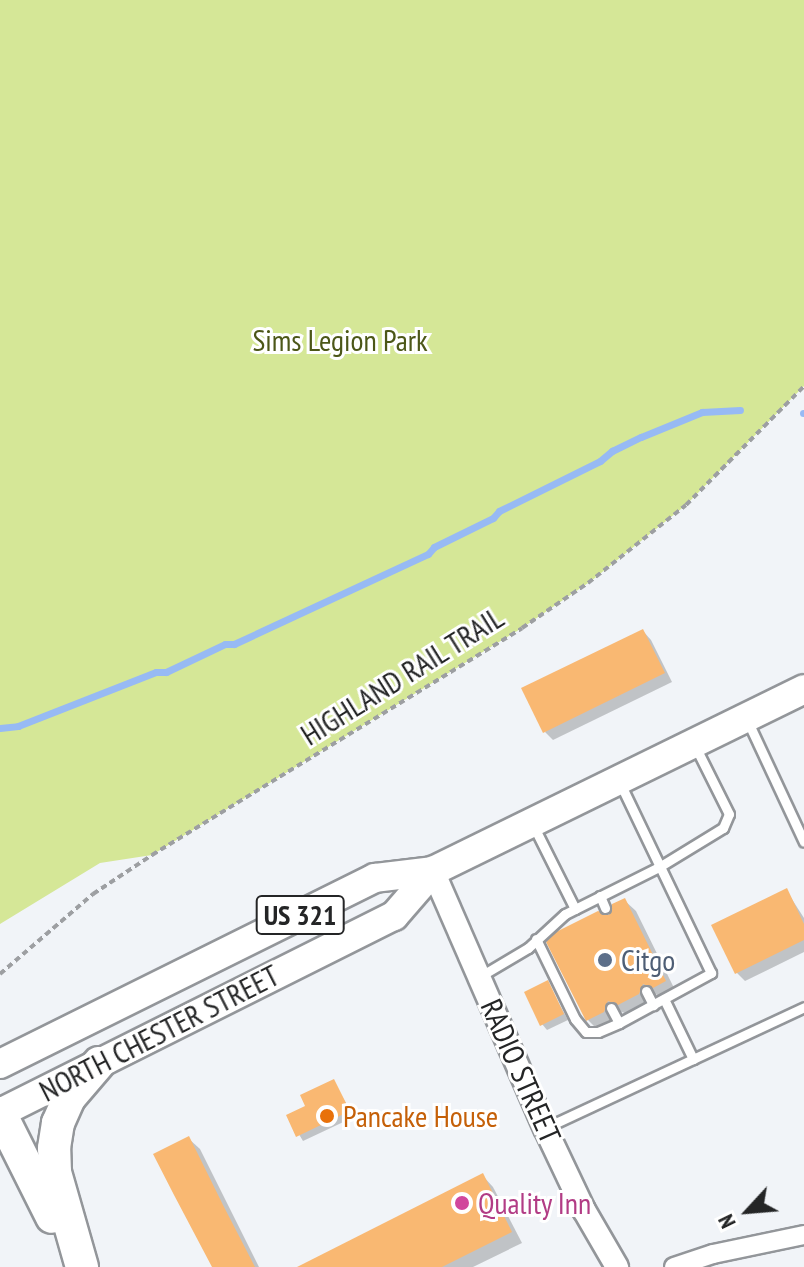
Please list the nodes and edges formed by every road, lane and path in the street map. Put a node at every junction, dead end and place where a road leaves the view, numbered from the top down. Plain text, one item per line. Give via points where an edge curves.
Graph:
1 (804, 386) edge
2 (804, 689) edge
3 (746, 717) junction
4 (694, 743) junction
5 (618, 780) junction
6 (532, 822) junction
7 (804, 842) edge
8 (659, 867) junction
9 (433, 871) junction
10 (600, 896) junction
11 (605, 908) dead end
12 (575, 909) junction
13 (565, 914) junction
14 (570, 925) dead end
15 (536, 939) junction
16 (0, 974) edge
17 (479, 977) junction
18 (646, 991) dead end
19 (664, 999) junction
20 (653, 1005) junction
21 (804, 1007) edge
22 (611, 1008) dead end
23 (619, 1023) junction
24 (693, 1059) junction
25 (99, 1063) junction
26 (0, 1064) edge
27 (0, 1113) edge
28 (545, 1128) junction
29 (804, 1235) edge
30 (79, 1267) edge
31 (617, 1267) edge
32 (674, 1267) edge

1 - 16 path, HIGHLAND RAIL TRAIL via 686,505 588,583 93,894
2 - 3 main road, NORTH CHESTER STREET / US 321
3 - 4 main road, NORTH CHESTER STREET / US 321
3 - 7 lane
4 - 5 main road, NORTH CHESTER STREET / US 321
4 - 8 lane via 728,820
5 - 6 main road, NORTH CHESTER STREET / US 321
5 - 8 lane
6 - 9 main road, NORTH CHESTER STREET / US 321
6 - 12 lane
8 - 10 lane
8 - 19 lane via 711,973
9 - 17 street, RADIO STREET
9 - 25 main road, NORTH CHESTER STREET / US 321 via 394,916
9 - 26 main road, NORTH CHESTER STREET / US 321 via 375,878
10 - 11 lane
10 - 12 lane
12 - 13 lane
13 - 14 lane
13 - 15 lane
15 - 17 lane
15 - 23 lane via 586,1032
17 - 28 street, RADIO STREET
18 - 20 lane
19 - 20 lane
19 - 24 lane
20 - 23 lane
21 - 24 lane
22 - 23 lane
24 - 28 lane
25 - 27 main road, NORTH CHESTER STREET / US 321
25 - 30 highway via 69,1098 54,1148
27 - 30 highway
28 - 31 street, RADIO STREET
29 - 32 street

